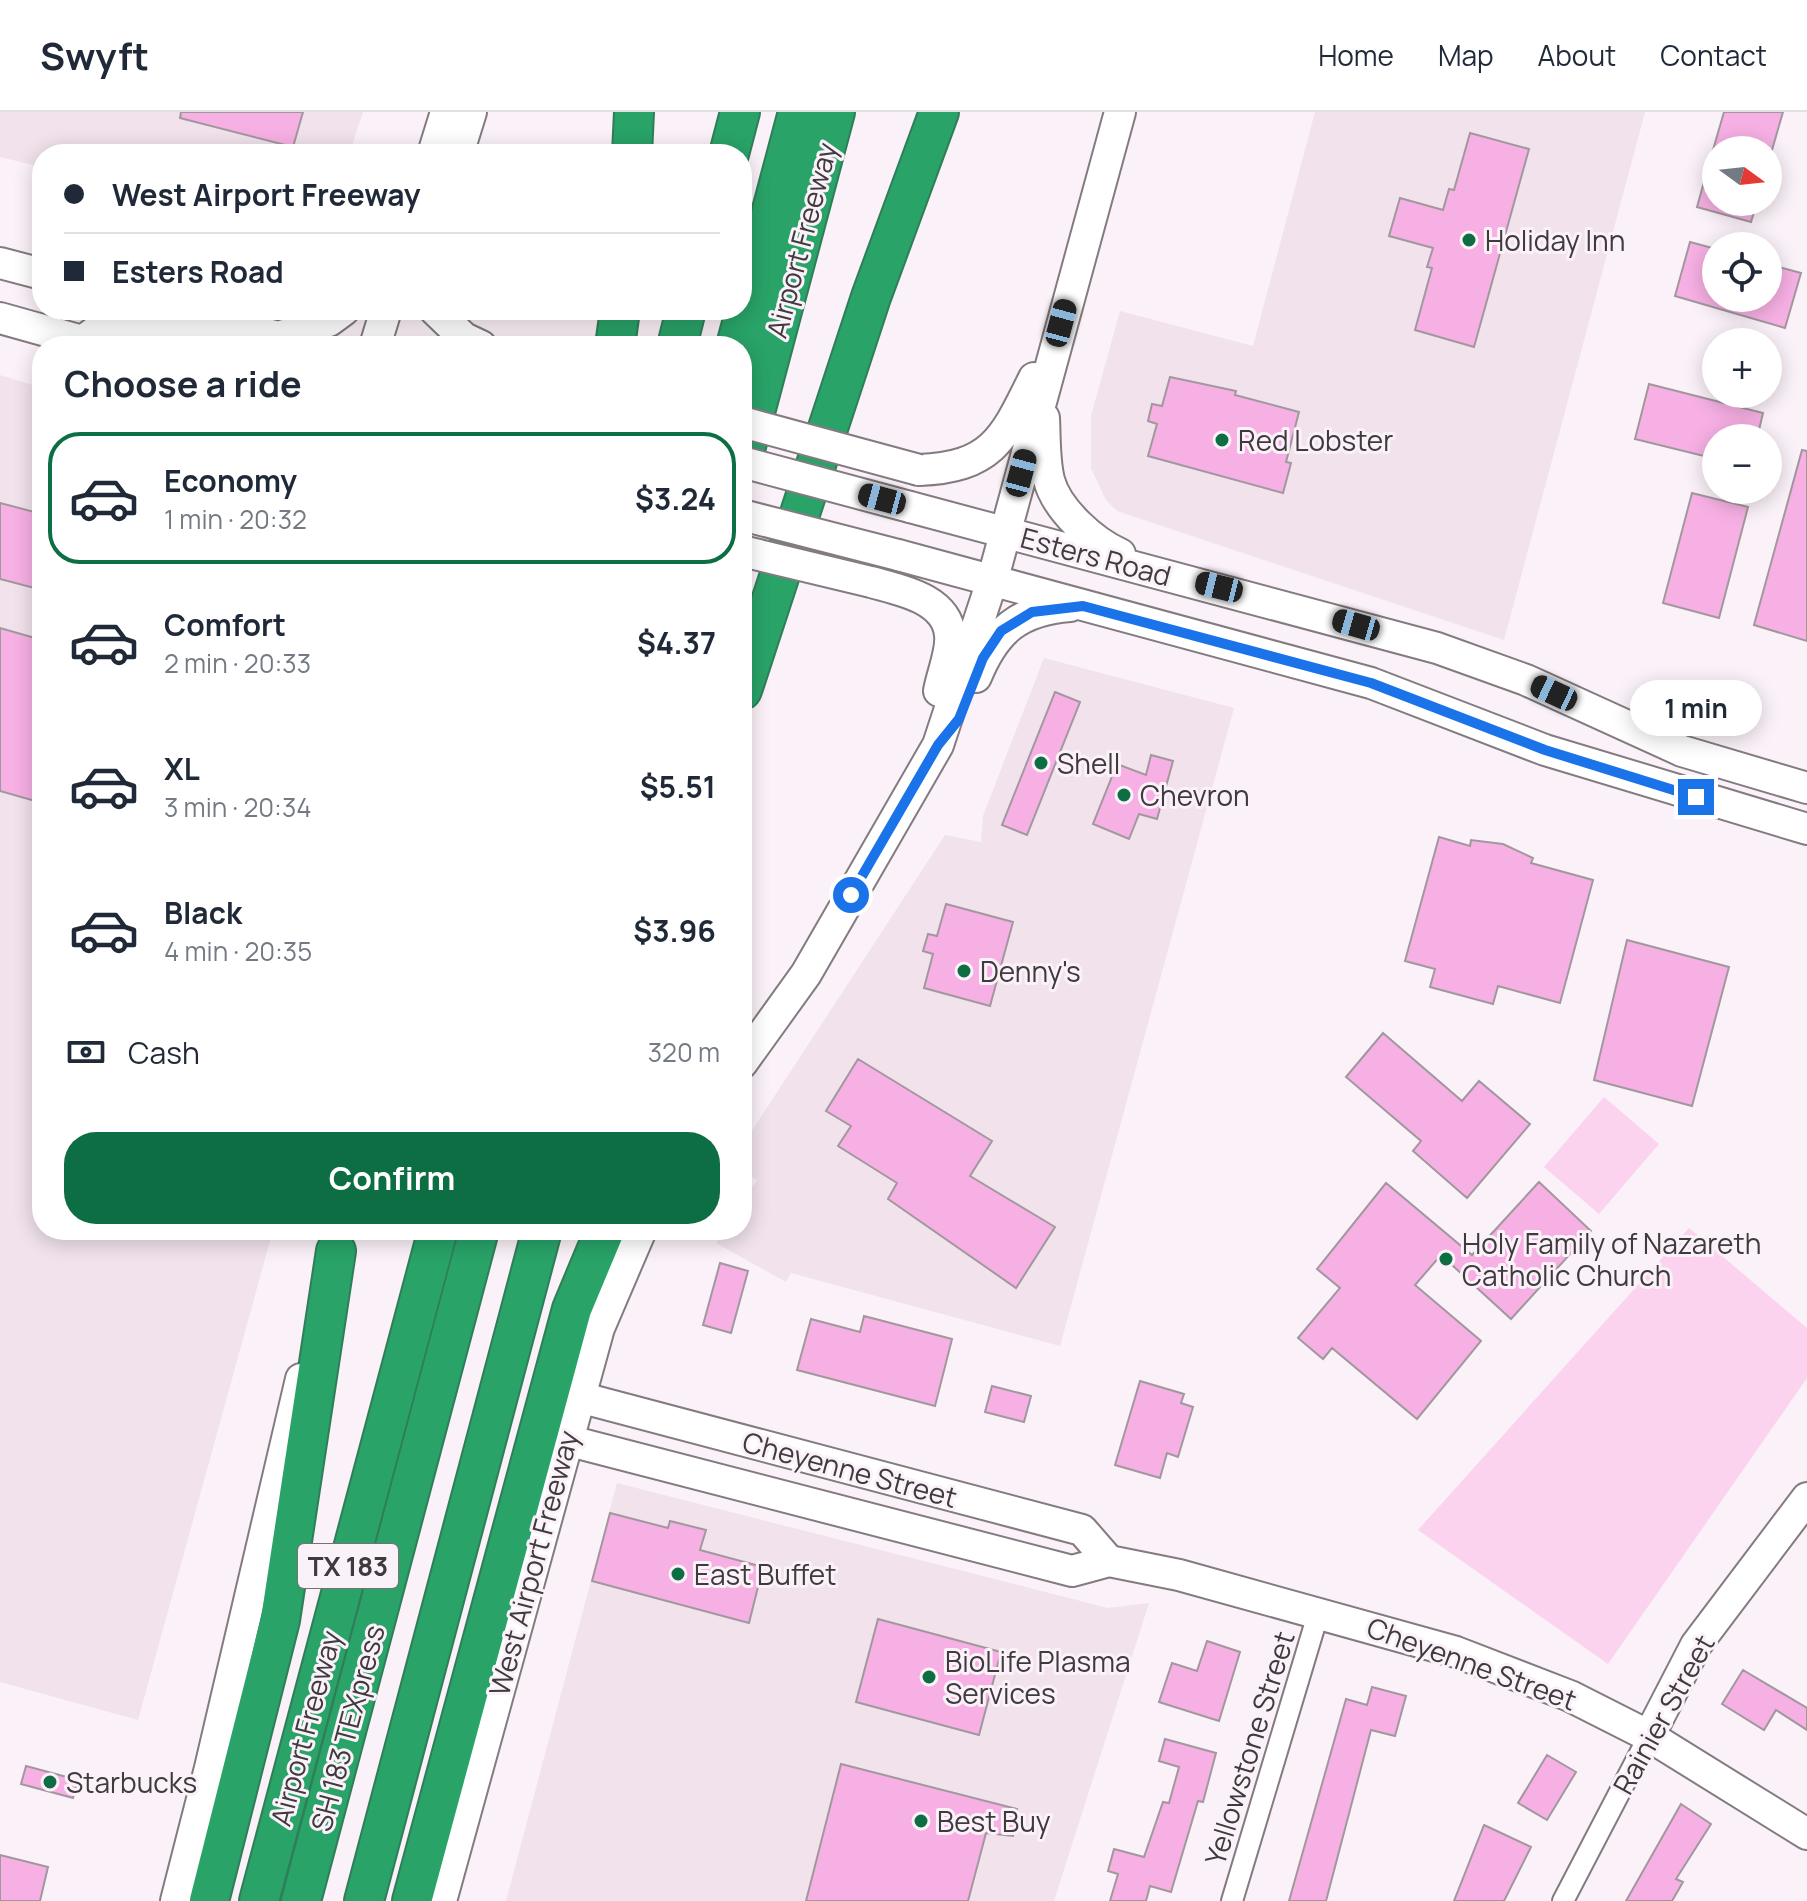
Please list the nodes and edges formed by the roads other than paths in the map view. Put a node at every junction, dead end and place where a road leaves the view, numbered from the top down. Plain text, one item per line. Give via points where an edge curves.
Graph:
1 (446, 112) edge
2 (471, 112) edge
3 (634, 112) edge
4 (740, 112) edge
5 (777, 112) edge
6 (798, 112) edge
7 (835, 112) edge
8 (849, 112) edge
9 (939, 112) edge
10 (1120, 112) edge
11 (436, 144) edge
12 (461, 144) edge
13 (632, 144) edge
14 (732, 144) edge
15 (819, 173) junction
16 (752, 206) edge
17 (0, 263) edge
18 (32, 271) edge
19 (752, 286) edge
20 (0, 318) edge
21 (206, 320) edge
22 (330, 320) edge
23 (445, 320) edge
24 (1061, 323) junction
25 (64, 336) edge
26 (98, 336) edge
27 (177, 336) edge
28 (251, 336) edge
29 (265, 336) edge
30 (462, 336) edge
31 (1044, 389) junction
32 (752, 424) edge
33 (752, 425) edge
34 (752, 464) edge
35 (752, 518) edge
36 (1006, 532) junction
37 (752, 553) edge
38 (1162, 573) junction
39 (993, 578) junction
40 (1083, 606) junction
41 (752, 660) edge
42 (938, 745) junction
43 (1807, 788) edge
44 (1807, 829) edge
45 (752, 1049) edge
46 (338, 1240) edge
47 (435, 1240) edge
48 (476, 1240) edge
49 (496, 1240) edge
50 (539, 1240) edge
51 (601, 1240) edge
52 (637, 1240) edge
53 (579, 1397) junction
54 (566, 1440) junction
55 (1807, 1498) edge
56 (1109, 1561) junction
57 (1319, 1611) junction
58 (1649, 1736) junction
59 (1807, 1834) edge
60 (176, 1901) edge
61 (209, 1901) edge
62 (259, 1901) edge
63 (301, 1901) edge
64 (321, 1901) edge
65 (364, 1901) edge
66 (412, 1901) edge
67 (441, 1901) edge
68 (1232, 1901) edge
69 (1563, 1901) edge

1 - 11 main road
2 - 12 main road
3 - 13 highway
4 - 14 highway
5 - 16 highway
6 - 19 highway
7 - 15 highway, Airport Freeway
8 - 15 highway
9 - 41 highway via 871,297
10 - 24 main road
15 - 32 highway, Airport Freeway
17 - 18 main road
20 - 25 main road
21 - 28 main road
22 - 29 main road
23 - 30 main road
24 - 31 main road
24 - 33 main road, bridge via 991,451 954,468 919,470
26 - 27 main road via 108,322
31 - 36 main road
31 - 38 main road via 1049,482 1071,517 1105,548
34 - 36 main road, Esters Road, bridge
35 - 39 main road, Esters Road, bridge
36 - 38 main road, Esters Road
36 - 39 main road
37 - 42 main road, bridge via 909,593 938,609 950,634 939,690
38 - 43 main road, Esters Road via 1437,648 1526,680 1682,751
39 - 40 main road, Esters Road
39 - 42 main road
40 - 42 main road via 1032,612 1001,631 983,658 959,719
40 - 44 main road, Esters Road via 1371,683 1545,750
42 - 45 main road via 806,974
46 - 60 main road
46 - 61 highway via 280,1620
47 - 62 highway, Airport Freeway / TX 183
48 - 63 highway, SH 183 TEXpress
49 - 64 highway, SH 183 TEXpress
50 - 65 highway
51 - 66 highway via 572,1309
52 - 53 main road, West Airport Freeway via 599,1328
53 - 54 main road, West Airport Freeway
53 - 56 main road, Cheyenne Street via 1082,1530
54 - 56 main road, Cheyenne Street via 1072,1571
54 - 67 main road, West Airport Freeway
55 - 58 main road, Rainier Street via 1696,1645
56 - 57 main road, Cheyenne Street
57 - 58 main road, Cheyenne Street via 1496,1666
57 - 68 street, Yellowstone Street
58 - 59 main road, Cheyenne Street
58 - 69 street, Rainier Street

